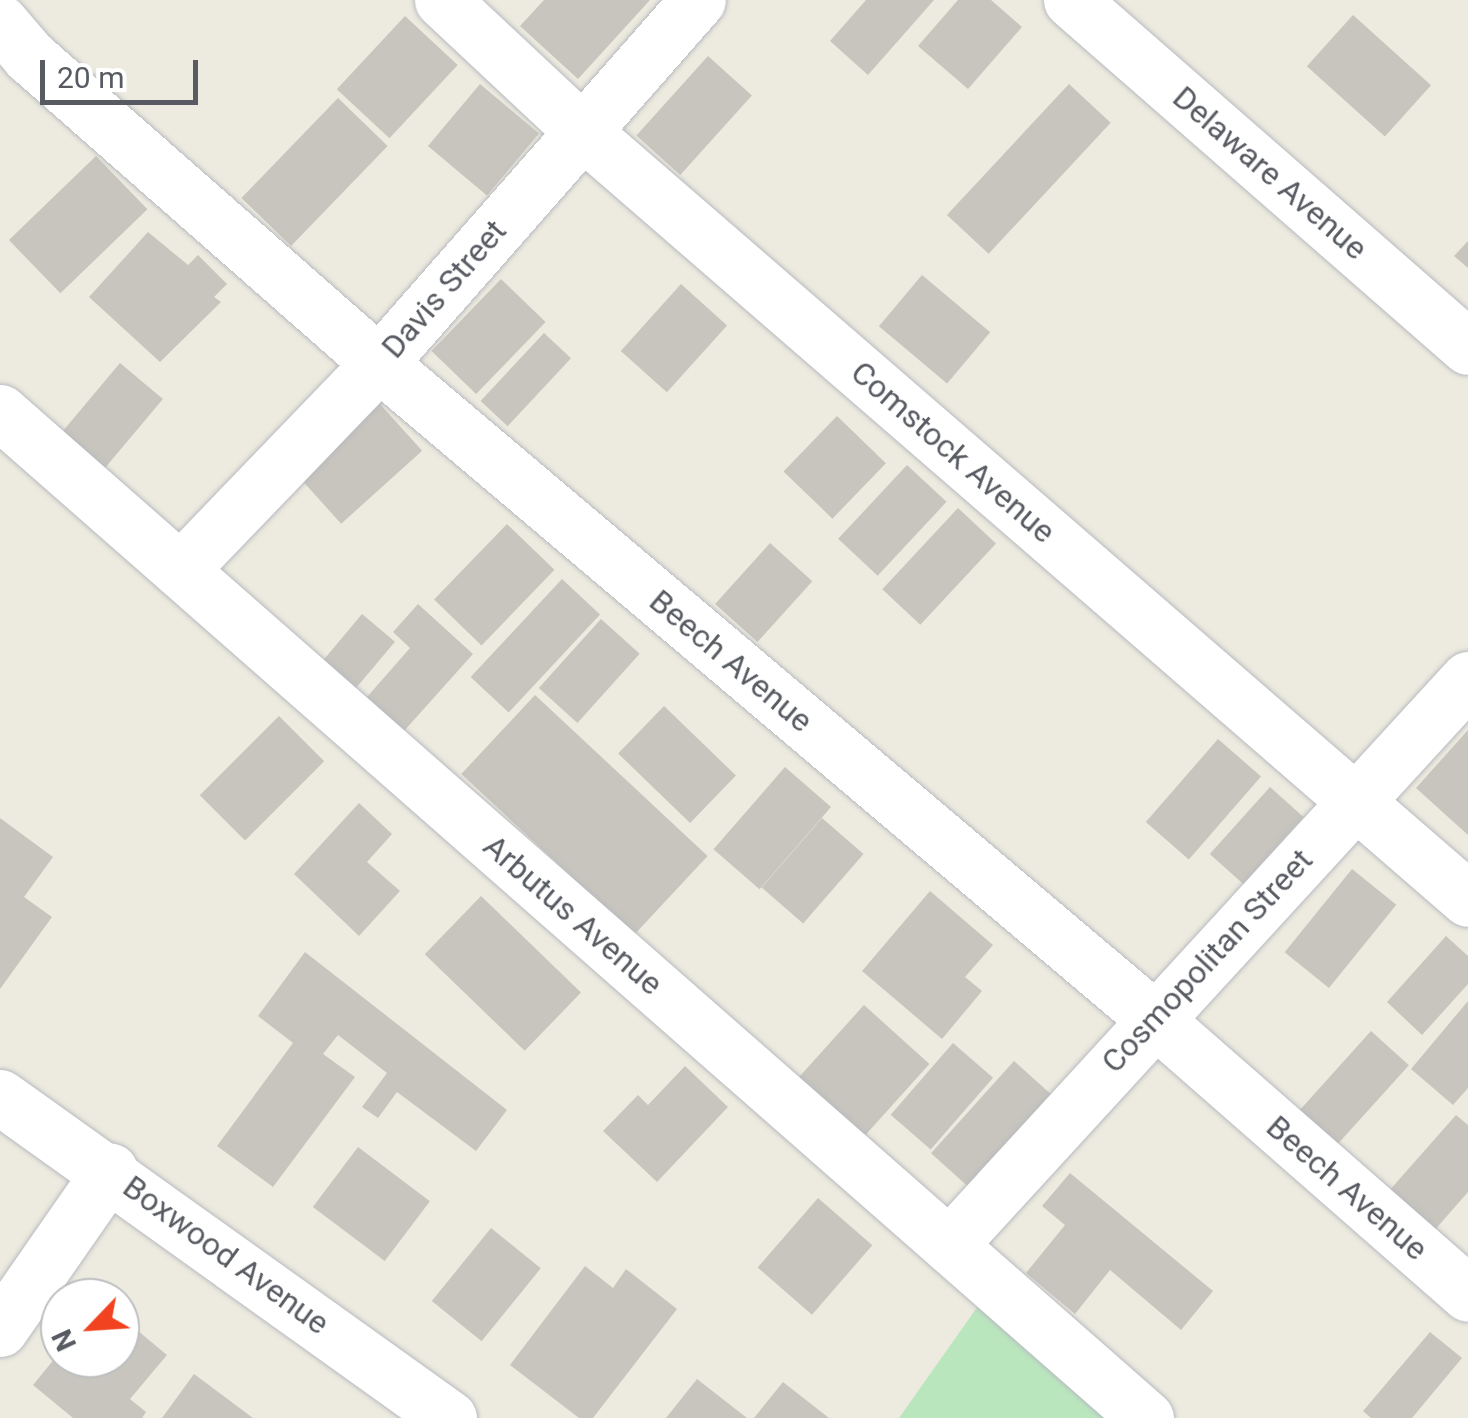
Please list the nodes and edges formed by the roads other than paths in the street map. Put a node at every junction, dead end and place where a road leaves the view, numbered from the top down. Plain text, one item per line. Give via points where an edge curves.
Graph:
1 (442, 0) edge
2 (698, 0) edge
3 (1072, 0) edge
4 (0, 22) edge
5 (583, 132) junction
6 (1468, 346) edge
7 (379, 364) junction
8 (0, 412) edge
9 (180, 570) junction
10 (1468, 678) edge
11 (1357, 801) junction
12 (1468, 899) edge
13 (1152, 1017) junction
14 (0, 1096) edge
15 (110, 1171) junction
16 (949, 1245) junction
17 (1468, 1294) edge
18 (0, 1329) edge
19 (450, 1418) edge
20 (1146, 1418) edge

1 - 5 street, Comstock Avenue
2 - 5 street, Davis Street
3 - 6 street, Delaware Avenue
4 - 7 street, Beech Avenue via 29,56
5 - 7 street, Davis Street
5 - 11 street, Comstock Avenue
7 - 9 street, Davis Street
7 - 13 street, Beech Avenue
8 - 9 street, Arbutus Avenue
9 - 16 street, Arbutus Avenue
10 - 11 street, Cosmopolitan Street
11 - 12 street, Comstock Avenue
11 - 13 street, Cosmopolitan Street
13 - 16 street, Cosmopolitan Street
13 - 17 street, Beech Avenue
14 - 15 street, Boxwood Avenue
15 - 18 street
15 - 19 street, Boxwood Avenue
16 - 20 street, Arbutus Avenue

